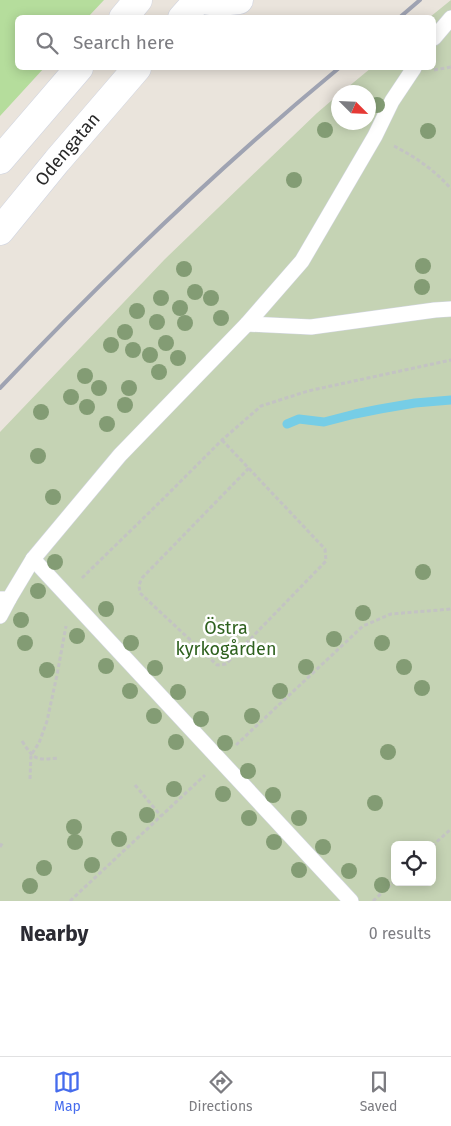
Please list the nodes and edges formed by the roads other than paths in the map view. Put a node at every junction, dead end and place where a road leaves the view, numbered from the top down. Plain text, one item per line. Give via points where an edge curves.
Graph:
1 (138, 0) edge
2 (198, 0) edge
3 (204, 0) edge
4 (239, 0) edge
5 (126, 15) edge
6 (185, 15) edge
7 (451, 18) edge
8 (436, 36) edge
9 (77, 70) edge
10 (135, 70) edge
11 (413, 70) edge
12 (0, 160) edge
13 (0, 231) edge
14 (451, 309) edge
15 (248, 324) junction
16 (34, 559) junction
17 (4, 599) edge
18 (0, 616) edge
19 (351, 901) edge

1 - 5 main road
2 - 6 main road
3 - 4 main road
7 - 8 lane
9 - 12 main road
10 - 13 main road, Odengatan
11 - 15 lane via 302,261
14 - 15 lane via 311,327
15 - 16 lane via 120,455
16 - 17 lane
16 - 19 lane
17 - 18 lane

